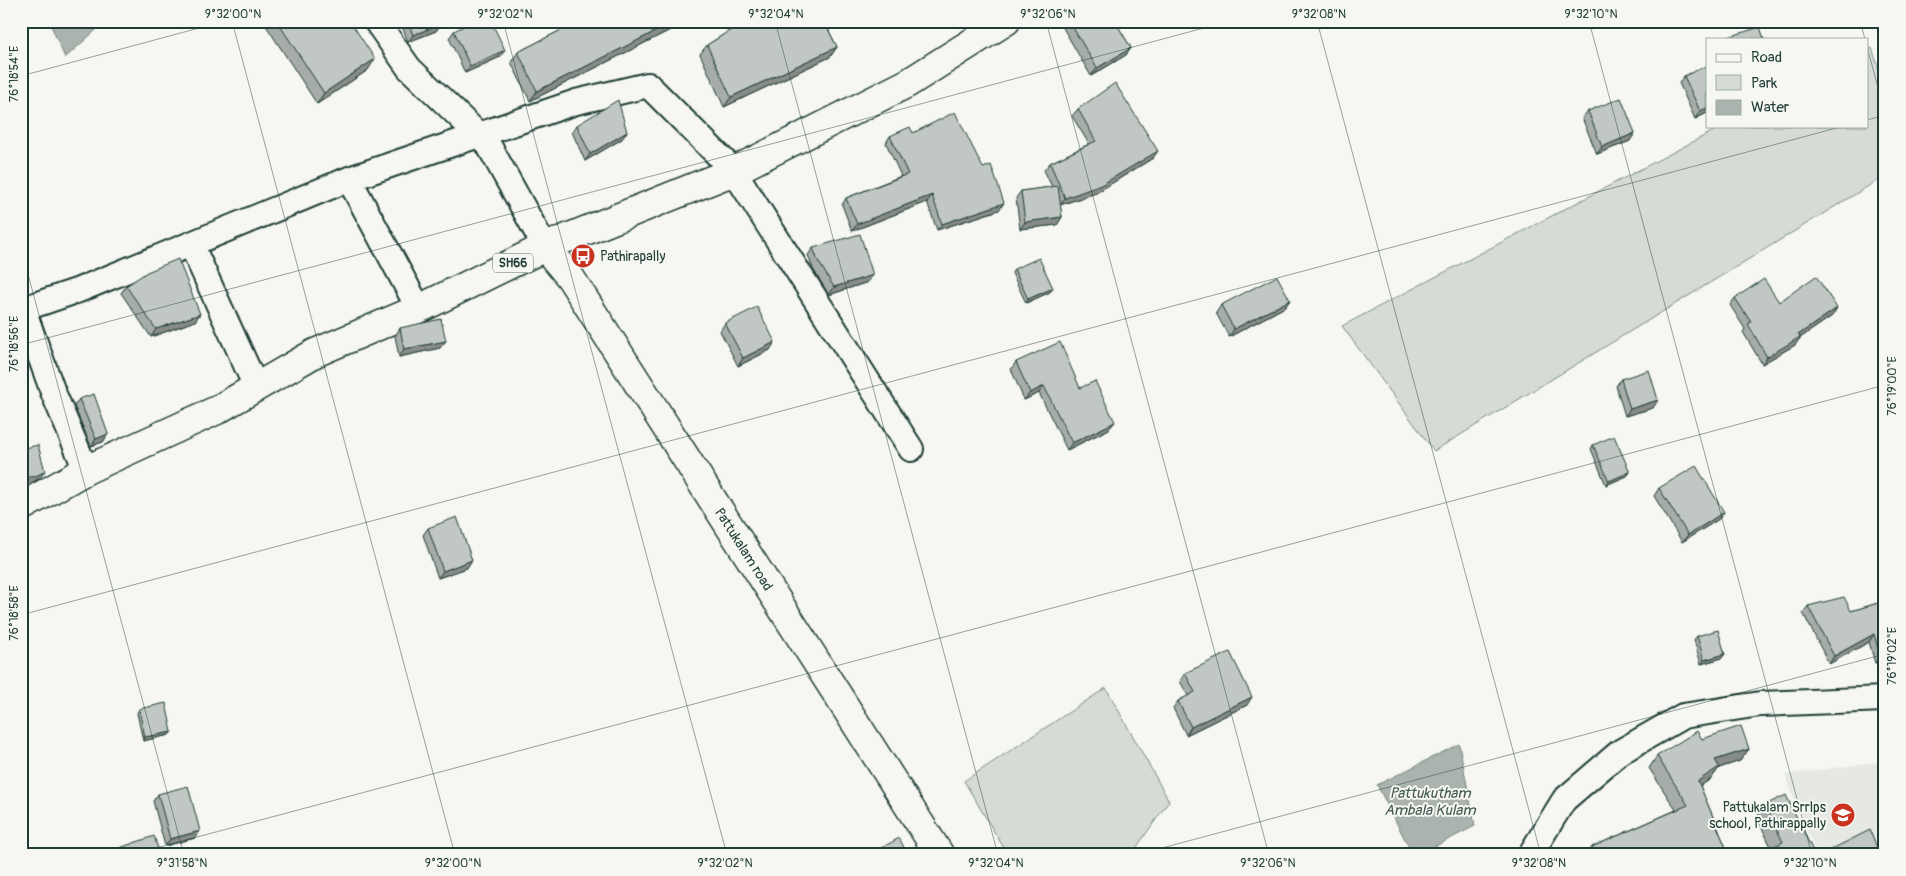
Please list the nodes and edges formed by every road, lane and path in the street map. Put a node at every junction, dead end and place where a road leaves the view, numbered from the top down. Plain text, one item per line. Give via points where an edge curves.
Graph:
1 (376, 21) edge
2 (1006, 21) edge
3 (478, 135) junction
4 (734, 171) junction
5 (349, 179) junction
6 (191, 244) junction
7 (545, 247) junction
8 (419, 309) junction
9 (256, 387) junction
10 (911, 449) dead end
11 (86, 470) junction
12 (21, 507) edge
13 (1885, 699) edge
14 (940, 855) edge
15 (1530, 855) edge

1 - 3 street via 409,68
2 - 4 main road, SH66 via 908,83
3 - 4 street via 576,102 648,85
3 - 5 street
3 - 7 street via 488,144
4 - 7 main road, SH66
4 - 10 street
5 - 6 street
5 - 8 street
6 - 9 street
6 - 11 street via 23,309
7 - 8 main road, SH66
7 - 14 main road, Pattukalam road via 570,276
8 - 9 main road, SH66 via 315,353
9 - 11 main road, SH66 via 217,410
11 - 12 main road, SH66
13 - 15 street via 1760,704 1683,716 1620,752 1564,800

